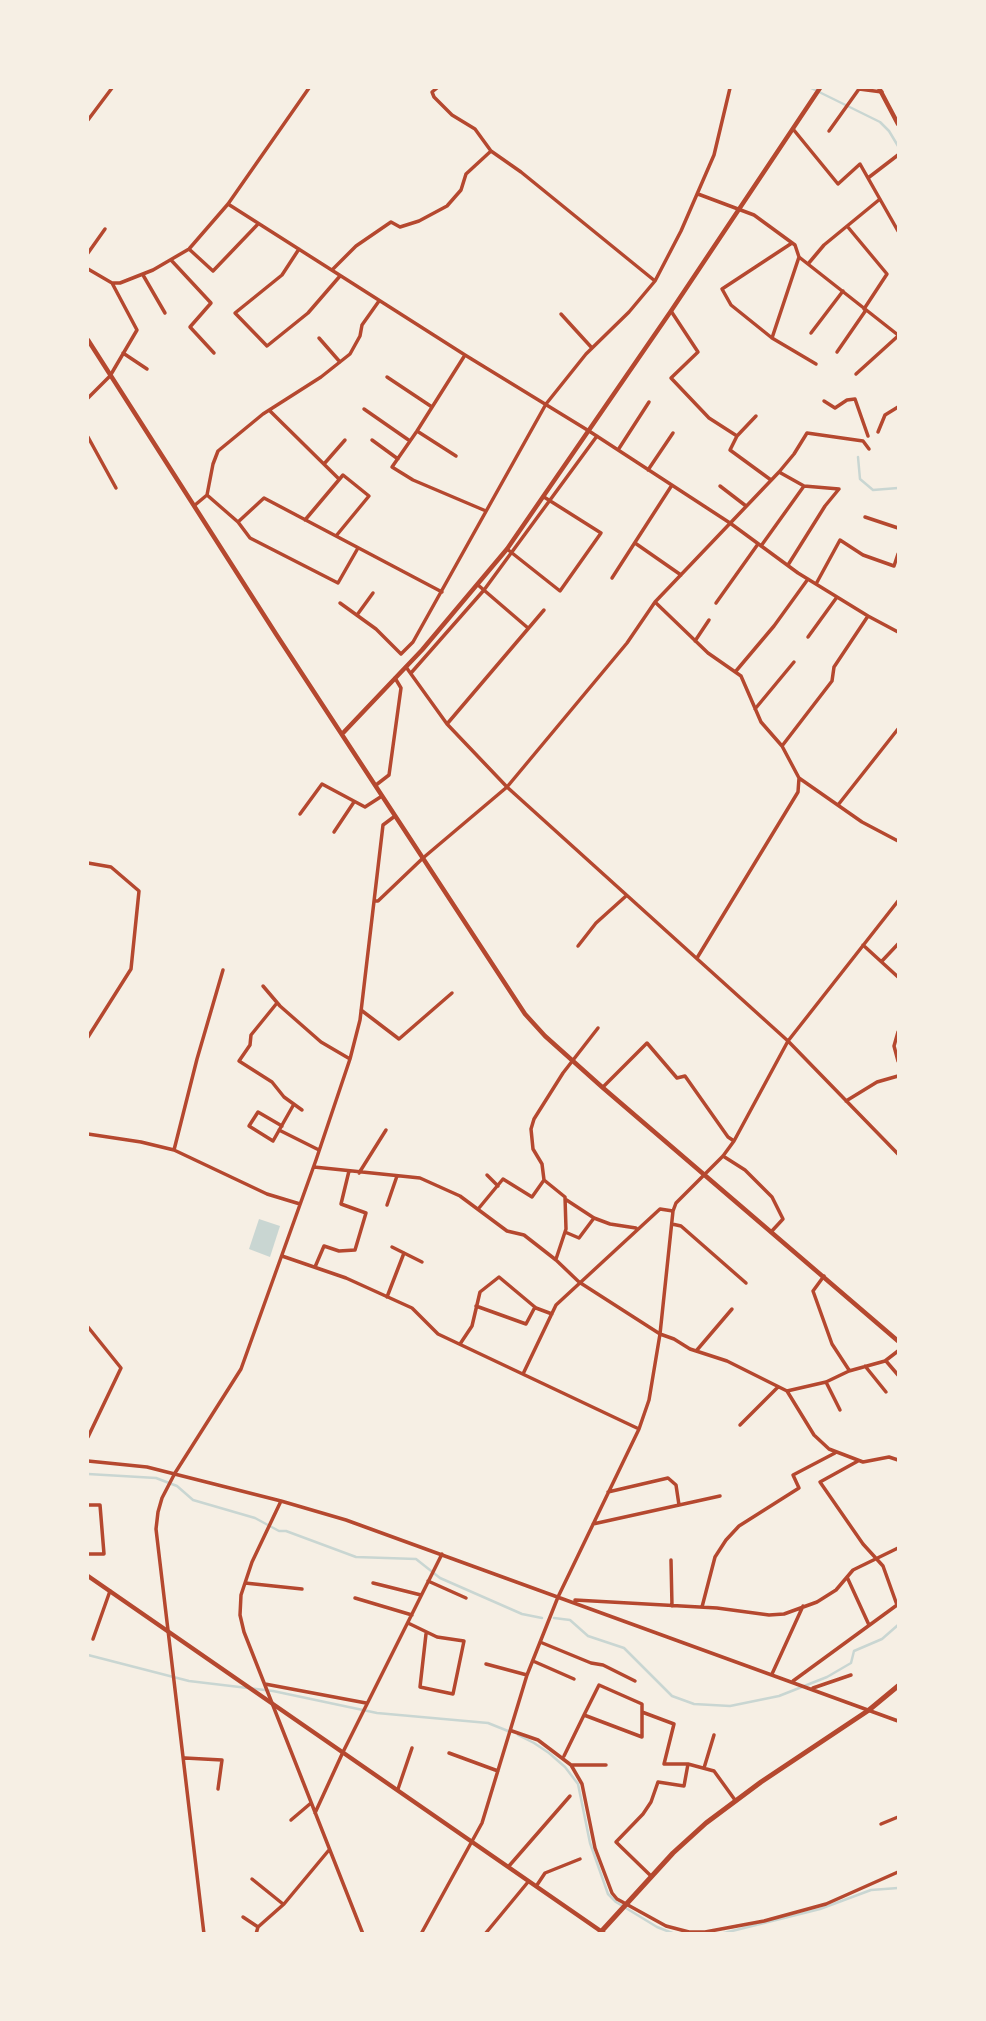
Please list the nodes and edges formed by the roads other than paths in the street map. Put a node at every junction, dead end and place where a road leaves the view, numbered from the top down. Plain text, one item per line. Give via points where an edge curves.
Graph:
1 (112, 88) edge
2 (309, 88) edge
3 (437, 88) edge
4 (730, 88) edge
5 (820, 88) edge
6 (881, 90) edge
7 (88, 120) edge
8 (898, 124) edge
9 (793, 129) junction
10 (829, 131) dead end
11 (491, 151) junction
12 (898, 155) edge
13 (868, 178) junction
14 (697, 194) junction
15 (880, 199) junction
16 (228, 204) junction
17 (738, 208) junction
18 (258, 223) junction
19 (847, 226) junction
20 (105, 229) dead end
21 (898, 231) edge
22 (792, 243) junction
23 (189, 249) junction
24 (299, 249) junction
25 (88, 253) edge
26 (799, 257) junction
27 (171, 260) junction
28 (808, 264) junction
29 (88, 269) edge
30 (332, 271) junction
31 (143, 275) junction
32 (341, 276) junction
33 (655, 281) junction
34 (112, 283) junction
35 (843, 291) junction
36 (379, 301) junction
37 (865, 309) junction
38 (671, 311) junction
39 (165, 313) dead end
40 (561, 314) dead end
41 (898, 327) edge
42 (811, 333) dead end
43 (897, 335) edge
44 (319, 338) dead end
45 (772, 338) junction
46 (88, 340) edge
47 (592, 348) junction
48 (837, 352) dead end
49 (123, 353) junction
50 (214, 353) dead end
51 (464, 355) junction
52 (340, 362) junction
53 (816, 364) dead end
54 (147, 369) dead end
55 (856, 374) dead end
56 (110, 376) junction
57 (387, 377) dead end
58 (88, 398) edge
59 (824, 401) dead end
60 (649, 402) dead end
61 (546, 404) junction
62 (898, 407) edge
63 (432, 408) junction
64 (364, 409) dead end
65 (269, 410) junction
66 (756, 416) dead end
67 (417, 431) junction
68 (589, 431) junction
69 (878, 432) dead end
70 (673, 433) dead end
71 (597, 436) junction
72 (737, 436) junction
73 (868, 436) dead end
74 (88, 438) edge
75 (345, 440) dead end
76 (372, 440) dead end
77 (410, 441) junction
78 (869, 449) dead end
79 (618, 450) junction
80 (456, 456) dead end
81 (398, 459) junction
82 (324, 464) junction
83 (648, 470) junction
84 (779, 472) junction
85 (339, 479) junction
86 (771, 480) junction
87 (672, 485) junction
88 (720, 486) dead end
89 (804, 486) junction
90 (116, 488) dead end
91 (207, 495) junction
92 (544, 498) junction
93 (551, 501) junction
94 (195, 505) junction
95 (746, 506) junction
96 (486, 511) junction
97 (865, 517) dead end
98 (305, 520) junction
99 (238, 522) junction
100 (730, 523) junction
101 (898, 528) edge
102 (336, 536) junction
103 (635, 543) junction
104 (759, 545) junction
105 (358, 548) junction
106 (507, 549) junction
107 (512, 553) junction
108 (898, 554) edge
109 (788, 565) junction
110 (896, 567) edge
111 (681, 575) junction
112 (612, 578) dead end
113 (808, 579) junction
114 (816, 584) junction
115 (478, 586) junction
116 (484, 590) junction
117 (442, 592) junction
118 (373, 593) dead end
119 (837, 597) junction
120 (655, 602) junction
121 (340, 603) dead end
122 (716, 603) dead end
123 (544, 610) dead end
124 (357, 615) junction
125 (868, 616) junction
126 (709, 620) dead end
127 (528, 628) junction
128 (898, 632) edge
129 (808, 637) dead end
130 (695, 641) junction
131 (413, 642) junction
132 (422, 650) junction
133 (794, 662) dead end
134 (406, 667) junction
135 (736, 672) junction
136 (411, 673) junction
137 (395, 678) junction
138 (755, 709) junction
139 (447, 724) junction
140 (898, 729) edge
141 (343, 733) junction
142 (782, 746) junction
143 (799, 778) junction
144 (376, 785) junction
145 (508, 787) junction
146 (383, 795) junction
147 (354, 802) junction
148 (838, 805) junction
149 (300, 814) dead end
150 (396, 815) junction
151 (334, 832) dead end
152 (898, 841) edge
153 (423, 858) junction
154 (88, 863) edge
155 (626, 897) junction
156 (375, 901) junction
157 (898, 901) edge
158 (898, 944) edge
159 (863, 945) junction
160 (578, 946) dead end
161 (697, 958) junction
162 (882, 961) junction
163 (223, 970) dead end
164 (898, 977) edge
165 (264, 986) dead end
166 (452, 993) dead end
167 (277, 1003) junction
168 (361, 1010) junction
169 (598, 1028) dead end
170 (898, 1032) edge
171 (88, 1037) edge
172 (788, 1041) junction
173 (349, 1059) junction
174 (572, 1060) junction
175 (898, 1061) edge
176 (898, 1076) edge
177 (602, 1087) junction
178 (846, 1101) junction
179 (294, 1104) junction
180 (302, 1110) dead end
181 (280, 1128) junction
182 (386, 1130) dead end
183 (88, 1134) edge
184 (734, 1141) junction
185 (174, 1150) junction
186 (319, 1150) junction
187 (898, 1154) edge
188 (723, 1156) junction
189 (314, 1167) junction
190 (349, 1171) junction
191 (359, 1173) junction
192 (487, 1175) dead end
193 (705, 1175) junction
194 (397, 1176) junction
195 (544, 1180) junction
196 (498, 1186) junction
197 (565, 1199) junction
198 (300, 1204) junction
199 (387, 1205) dead end
200 (479, 1208) junction
201 (673, 1211) junction
202 (594, 1218) junction
203 (673, 1224) junction
204 (638, 1229) junction
205 (565, 1232) junction
206 (771, 1232) junction
207 (392, 1247) dead end
208 (404, 1253) junction
209 (282, 1256) junction
210 (556, 1260) junction
211 (422, 1262) dead end
212 (315, 1268) junction
213 (824, 1276) junction
214 (579, 1282) junction
215 (746, 1283) dead end
216 (387, 1298) junction
217 (476, 1306) junction
218 (535, 1307) junction
219 (732, 1309) dead end
220 (552, 1314) junction
221 (88, 1327) edge
222 (660, 1334) junction
223 (898, 1341) edge
224 (460, 1344) junction
225 (697, 1351) junction
226 (898, 1351) edge
227 (885, 1361) junction
228 (865, 1366) junction
229 (849, 1371) junction
230 (523, 1374) junction
231 (898, 1375) edge
232 (826, 1382) junction
233 (778, 1387) junction
234 (787, 1391) junction
235 (886, 1392) dead end
236 (840, 1410) dead end
237 (740, 1424) dead end
238 (639, 1429) junction
239 (88, 1437) edge
240 (835, 1453) junction
241 (898, 1460) edge
242 (88, 1461) edge
243 (858, 1461) junction
244 (174, 1476) junction
245 (608, 1492) junction
246 (720, 1496) dead end
247 (281, 1501) junction
248 (679, 1505) junction
249 (88, 1506) edge
250 (593, 1524) junction
251 (898, 1548) edge
252 (442, 1553) junction
253 (88, 1554) edge
254 (876, 1558) junction
255 (671, 1560) dead end
256 (88, 1576) edge
257 (847, 1577) junction
258 (429, 1579) junction
259 (244, 1583) junction
260 (373, 1583) dead end
261 (302, 1589) dead end
262 (110, 1591) junction
263 (421, 1595) junction
264 (558, 1597) junction
265 (355, 1598) dead end
266 (466, 1598) dead end
267 (569, 1600) junction
268 (898, 1605) edge
269 (672, 1606) junction
270 (803, 1606) junction
271 (702, 1607) junction
272 (412, 1615) junction
273 (408, 1623) junction
274 (869, 1625) junction
275 (169, 1632) junction
276 (426, 1633) junction
277 (93, 1639) dead end
278 (540, 1642) junction
279 (533, 1661) junction
280 (486, 1664) dead end
281 (772, 1674) junction
282 (527, 1675) junction
283 (851, 1675) dead end
284 (574, 1679) dead end
285 (635, 1681) dead end
286 (794, 1683) junction
287 (265, 1684) junction
288 (898, 1686) edge
289 (811, 1689) junction
290 (274, 1704) junction
291 (367, 1704) junction
292 (869, 1710) junction
293 (642, 1712) junction
294 (584, 1715) junction
295 (898, 1721) edge
296 (511, 1730) junction
297 (714, 1735) dead end
298 (412, 1748) dead end
299 (343, 1752) junction
300 (449, 1753) dead end
301 (563, 1757) junction
302 (185, 1758) junction
303 (688, 1764) junction
304 (571, 1765) junction
305 (606, 1765) dead end
306 (704, 1768) junction
307 (498, 1771) junction
308 (218, 1789) dead end
309 (398, 1789) junction
310 (570, 1796) dead end
311 (735, 1800) junction
312 (311, 1803) junction
313 (315, 1812) junction
314 (898, 1817) edge
315 (291, 1820) dead end
316 (881, 1824) dead end
317 (472, 1841) junction
318 (329, 1850) junction
319 (580, 1859) dead end
320 (509, 1866) junction
321 (898, 1872) edge
322 (651, 1876) junction
323 (252, 1879) dead end
324 (530, 1880) junction
325 (537, 1885) junction
326 (284, 1904) junction
327 (624, 1907) junction
328 (243, 1917) dead end
329 (257, 1932) edge
330 (602, 1933) edge
331 (204, 1934) edge
332 (363, 1934) edge
333 (421, 1934) edge
334 (485, 1934) edge

1 - 7 street
2 - 16 street
3 - 11 street via 434,97 475,129
4 - 14 street via 714,155
5 - 9 street
6 - 8 street
6 - 10 street via 859,89
9 - 13 street via 838,184 860,164
9 - 17 street
11 - 30 street via 466,174 461,190 447,206 400,227 391,222 356,246
11 - 33 street
12 - 13 street
13 - 15 street
14 - 17 street
14 - 33 street
15 - 19 street
15 - 21 street
16 - 18 street
16 - 23 street
17 - 22 street
17 - 38 street
18 - 23 street via 213,271
18 - 24 street
19 - 28 street
19 - 37 street via 887,274
20 - 25 street
22 - 26 street
22 - 45 street via 722,289 731,305
23 - 27 street
24 - 30 street
24 - 32 street via 282,275 235,313 267,346 308,313
26 - 28 street
26 - 45 street
27 - 31 street
27 - 50 street via 211,303 190,327
28 - 35 street
29 - 34 street
30 - 32 street
31 - 34 street
31 - 39 street
32 - 36 street
33 - 47 street
34 - 49 street via 137,330
35 - 37 street
35 - 42 street
36 - 51 street
36 - 52 street via 350,354
37 - 43 street
37 - 48 street
38 - 68 street
38 - 72 street via 698,352 671,378 709,418
40 - 47 street
41 - 43 street
43 - 55 street
44 - 52 street
45 - 53 street
46 - 56 street
47 - 61 street
49 - 54 street
49 - 56 street
51 - 61 street
51 - 63 street
52 - 65 street
56 - 58 street
56 - 94 street
57 - 63 street
59 - 73 street via 835,408 855,399
60 - 79 street
61 - 68 street
61 - 96 street
62 - 69 street via 885,415
63 - 67 street
64 - 77 street
65 - 82 street
65 - 91 street via 218,451
66 - 72 street
67 - 77 street
67 - 80 street
68 - 71 street
68 - 92 street
70 - 83 street
71 - 79 street
71 - 93 street
72 - 86 street via 730,450
74 - 90 street
75 - 82 street
76 - 81 street
77 - 81 street
78 - 84 street via 863,441 807,433
79 - 83 street
81 - 96 street via 392,467 413,480
82 - 85 street
83 - 87 street
84 - 86 street
84 - 89 street
85 - 98 street
85 - 102 street via 343,475 369,496
86 - 95 street
87 - 100 street
87 - 103 street
88 - 95 street
89 - 104 street
89 - 109 street via 839,489
91 - 94 street
91 - 99 street
92 - 93 street
92 - 106 street
93 - 107 street
93 - 107 street via 601,533 560,591
94 - 141 street
95 - 100 street
96 - 117 street
97 - 101 street
98 - 99 street via 264,498
98 - 102 street
99 - 105 street via 250,538 338,583
100 - 104 street
100 - 111 street
102 - 105 street
103 - 111 street
103 - 112 street
104 - 109 street
104 - 122 street
105 - 117 street
106 - 107 street
106 - 115 street
107 - 116 street
108 - 110 street
109 - 113 street
110 - 114 street via 863,555 840,540
111 - 120 street
113 - 114 street
113 - 135 street
114 - 119 street
115 - 116 street
115 - 132 street
116 - 127 street
116 - 136 street
117 - 131 street
118 - 124 street
119 - 125 street
119 - 129 street
120 - 130 street
120 - 145 street via 627,643
121 - 124 street
123 - 127 street
124 - 131 street via 401,654
125 - 128 street
125 - 142 street via 834,667 832,681
126 - 130 street
127 - 139 street
130 - 135 street
131 - 132 street
132 - 134 street
133 - 138 street
134 - 136 street
134 - 137 street
135 - 138 street
136 - 139 street
137 - 141 street
137 - 144 street via 401,688 389,775
138 - 142 street
139 - 145 street
140 - 148 street
141 - 144 street
142 - 143 street
143 - 148 street
143 - 161 street via 798,792
144 - 146 street
145 - 153 street
145 - 155 street
146 - 147 street via 365,807
146 - 150 street
147 - 149 street via 323,784
147 - 151 street
148 - 152 street
150 - 153 street
150 - 156 street via 383,825
153 - 156 street
153 - 174 street via 518,1005
154 - 171 street via 111,867 139,891 131,969
155 - 160 street
155 - 161 street
156 - 168 street
157 - 159 street
158 - 162 street
159 - 162 street
159 - 172 street
161 - 172 street
162 - 164 street
163 - 185 street
165 - 167 street
166 - 168 street via 399,1039
167 - 173 street via 321,1042
167 - 179 street via 251,1035 240,1061 272,1082
168 - 173 street
169 - 174 street
170 - 175 street via 894,1046
172 - 178 street
172 - 184 street
173 - 186 street
174 - 177 street
174 - 195 street via 531,1129
176 - 178 street via 877,1082
177 - 184 street via 647,1043 677,1078 685,1076
177 - 193 street
178 - 187 street
179 - 180 street
179 - 181 street
181 - 181 street via 273,1141 249,1126 258,1112
181 - 186 street
182 - 191 street
183 - 185 street
184 - 188 street
185 - 198 street via 267,1194
186 - 189 street
188 - 193 street
188 - 206 street via 772,1197 783,1219
189 - 190 street
189 - 198 street
190 - 191 street
190 - 212 street via 341,1204 366,1213 355,1250 324,1246
191 - 194 street
192 - 196 street
193 - 201 street via 681,1196
193 - 206 street
194 - 199 street
194 - 200 street via 420,1178
195 - 196 street via 532,1197 503,1179
195 - 197 street
196 - 200 street
197 - 202 street
197 - 205 street
198 - 209 street
200 - 210 street
201 - 203 street
201 - 204 street via 660,1209
202 - 204 street
202 - 205 street via 579,1238
203 - 215 street
203 - 222 street
204 - 214 street
205 - 210 street
206 - 213 street
207 - 208 street
208 - 211 street
208 - 216 street
209 - 212 street
209 - 244 street via 241,1369
210 - 214 street
212 - 216 street
213 - 223 street
213 - 229 street via 813,1292 832,1344
214 - 220 street
214 - 222 street
216 - 224 street via 412,1308 438,1334
217 - 218 street via 526,1324
217 - 218 street via 480,1292 499,1277
217 - 224 street via 472,1326
218 - 220 street
219 - 225 street
220 - 230 street
221 - 239 street via 121,1368
222 - 225 street
222 - 238 street via 649,1400
224 - 230 street
225 - 233 street
226 - 227 street
227 - 228 street
227 - 231 street
228 - 229 street
228 - 235 street
229 - 232 street
230 - 238 street
232 - 234 street
232 - 236 street
233 - 234 street
233 - 237 street
234 - 240 street via 814,1435
238 - 245 street
240 - 243 street
240 - 271 street via 793,1475 799,1488 726,1540 715,1557
241 - 243 street
242 - 244 street via 147,1467
243 - 254 street via 820,1482
244 - 247 street
244 - 275 street via 158,1512 156,1529
245 - 248 street via 668,1478 676,1485
245 - 250 street
246 - 248 street
247 - 252 street
247 - 259 street
248 - 250 street
249 - 253 street via 100,1505 104,1554
250 - 264 street
251 - 254 street
252 - 258 street
252 - 264 street
254 - 257 street
254 - 268 street
255 - 269 street
256 - 262 street
257 - 270 street via 836,1590
257 - 274 street
258 - 263 street
258 - 266 street
259 - 261 street
259 - 287 street via 240,1615
260 - 263 street
262 - 275 street
262 - 277 street
263 - 272 street
264 - 267 street
264 - 278 street
265 - 272 street
267 - 269 street
267 - 281 street
268 - 274 street
269 - 271 street
270 - 271 street via 769,1615
270 - 281 street
272 - 273 street
273 - 276 street
273 - 291 street
274 - 286 street
275 - 290 street
275 - 302 street
276 - 276 street via 464,1641 453,1694 420,1687
278 - 279 street
278 - 285 street
279 - 282 street
279 - 284 street
280 - 282 street
281 - 286 street
282 - 296 street
283 - 289 street
286 - 289 street
287 - 290 street
287 - 291 street
288 - 292 main road
289 - 292 street
290 - 299 street
290 - 312 street
291 - 299 street
292 - 295 street
292 - 311 main road
293 - 294 street via 642,1737
293 - 294 street via 642,1704 599,1685
293 - 303 street via 674,1724 664,1764
294 - 301 street
296 - 301 street via 538,1740
296 - 307 street
297 - 306 street
298 - 309 street
299 - 309 street
299 - 313 street
300 - 307 street
301 - 304 street
302 - 308 street via 222,1760
302 - 331 street
303 - 306 street
303 - 322 street via 684,1786 658,1782 643,1814 617,1842
304 - 305 street
304 - 327 street via 582,1784 595,1848 612,1893
306 - 311 street via 715,1771
307 - 317 street
309 - 317 street
310 - 320 street
311 - 322 main road
312 - 313 street
312 - 315 street
313 - 318 street
314 - 316 street
317 - 320 street
317 - 333 street
318 - 326 street
318 - 332 street
319 - 325 street via 545,1873
320 - 324 street
321 - 327 street via 826,1904 705,1932 666,1926
322 - 327 main road
323 - 326 street
324 - 325 street
324 - 334 street
325 - 330 street
326 - 329 street
327 - 330 main road
328 - 329 street

